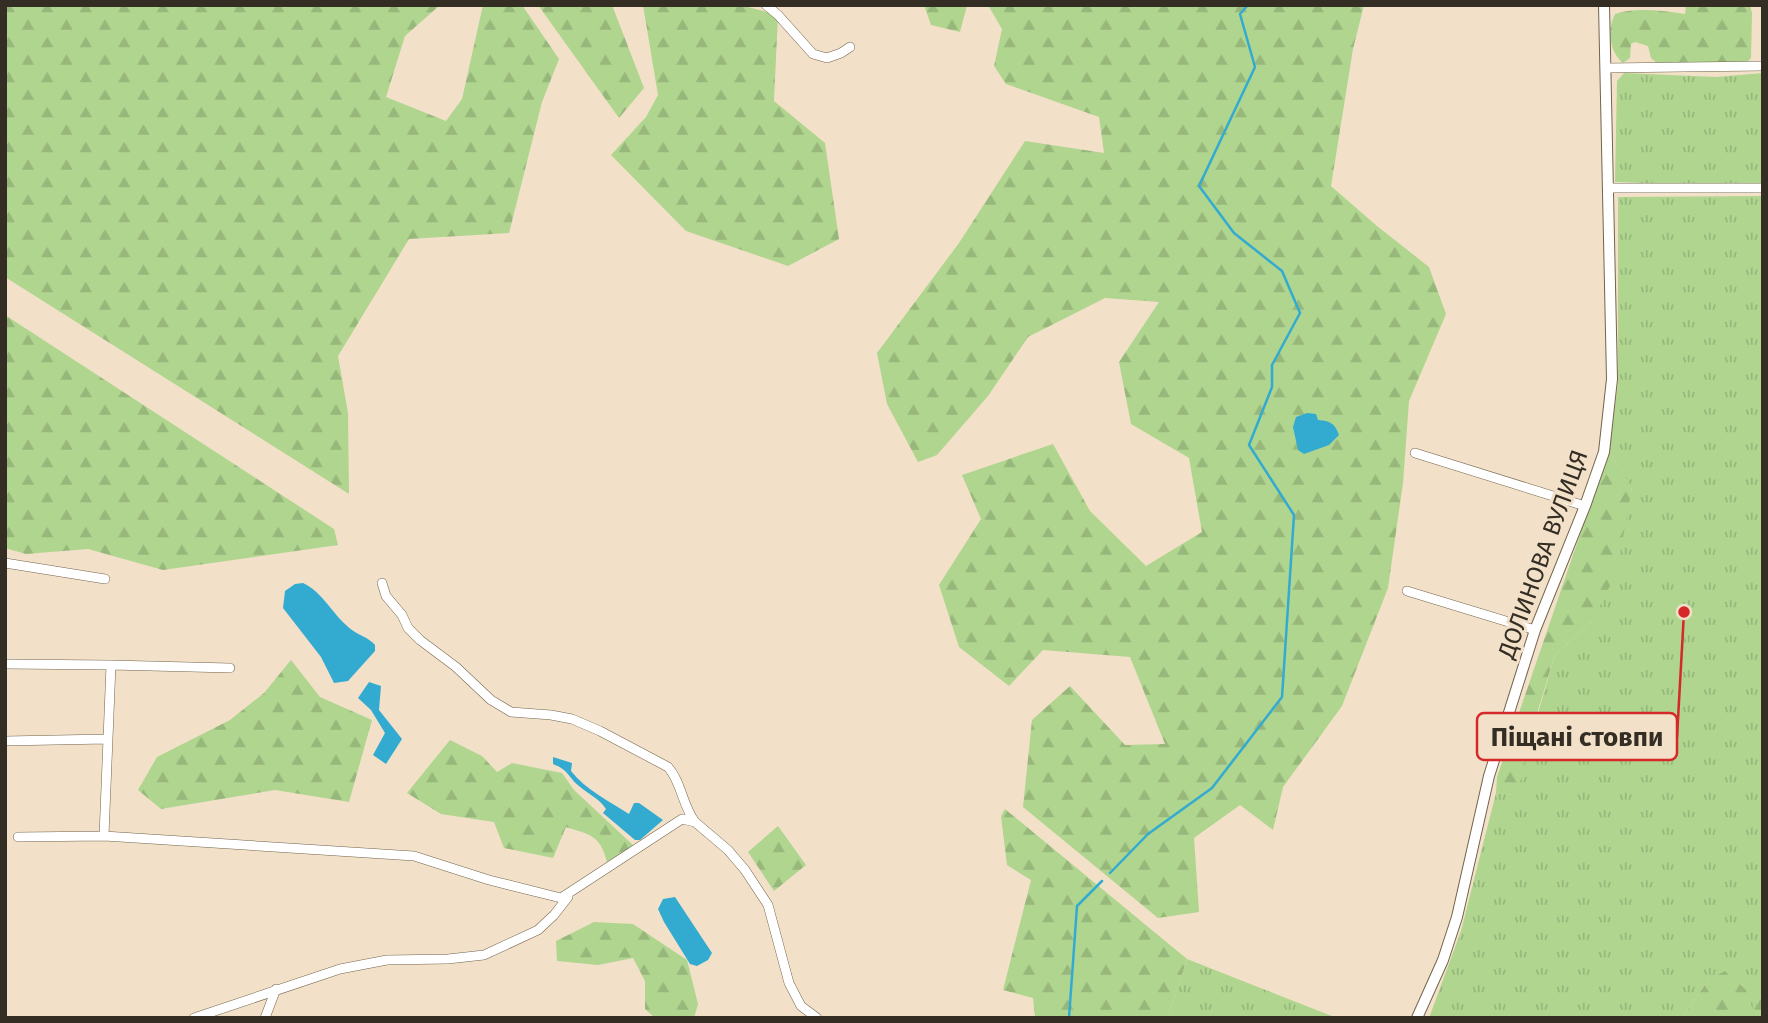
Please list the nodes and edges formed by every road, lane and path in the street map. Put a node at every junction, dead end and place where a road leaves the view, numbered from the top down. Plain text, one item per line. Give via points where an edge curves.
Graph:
1 (766, 5) edge
2 (1604, 5) edge
3 (850, 47) dead end
4 (1763, 66) edge
5 (1606, 68) junction
6 (1608, 188) junction
7 (1763, 188) edge
8 (1415, 453) dead end
9 (1585, 506) junction
10 (5, 563) edge
11 (105, 579) dead end
12 (382, 583) dead end
13 (1407, 591) dead end
14 (1535, 630) junction
15 (5, 664) edge
16 (111, 665) junction
17 (230, 668) dead end
18 (107, 739) junction
19 (5, 741) edge
20 (695, 822) junction
21 (104, 836) junction
22 (18, 837) dead end
23 (571, 892) junction
24 (276, 989) junction
25 (194, 1018) edge
26 (265, 1018) edge
27 (817, 1018) edge
28 (1417, 1018) edge

1 - 3 street via 813,54 827,58
2 - 5 street, ДОЛИНОВА ВУЛИЦЯ
4 - 5 street
5 - 6 street, ДОЛИНОВА ВУЛИЦЯ
6 - 7 street
6 - 9 street, ДОЛИНОВА ВУЛИЦЯ via 1612,379 1604,452
8 - 9 street
9 - 14 street, ДОЛИНОВА ВУЛИЦЯ
10 - 11 street
12 - 20 street via 408,628 491,700 510,712 572,719 668,767
13 - 14 street
14 - 28 street, ДОЛИНОВА ВУЛИЦЯ via 1489,776 1457,917
15 - 16 street
16 - 17 street
16 - 18 street
18 - 19 street
18 - 21 street
20 - 23 street via 682,819
20 - 27 street via 728,850 768,905 789,983 800,1006
21 - 22 street
21 - 23 street via 414,856 561,898
23 - 24 street via 538,930 484,955 366,963
24 - 25 street
24 - 26 street

